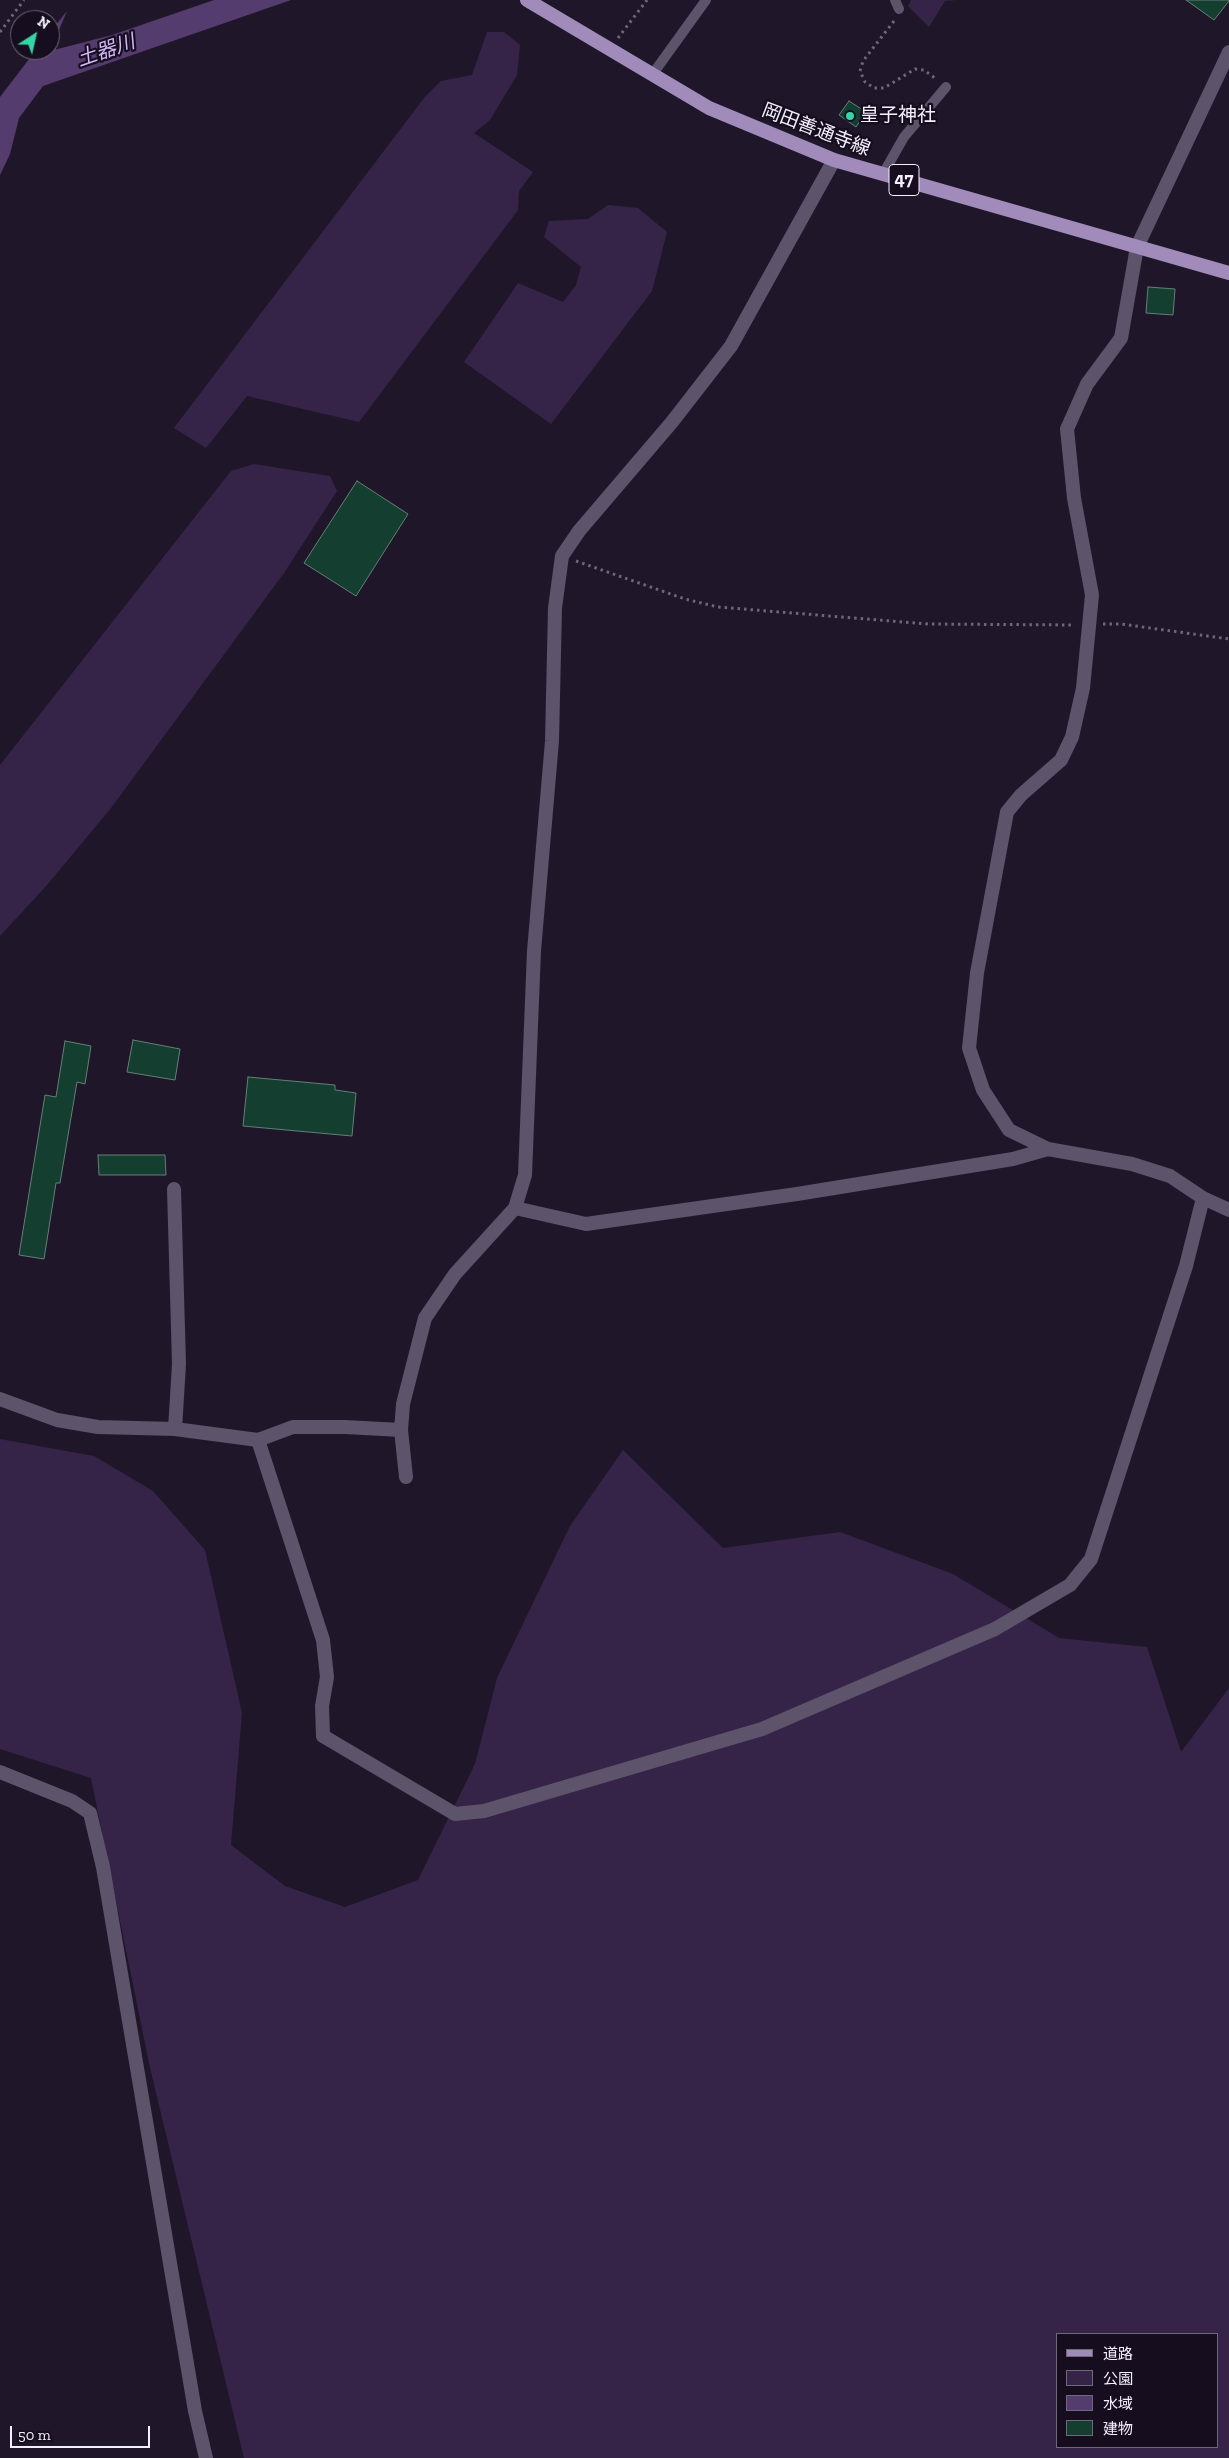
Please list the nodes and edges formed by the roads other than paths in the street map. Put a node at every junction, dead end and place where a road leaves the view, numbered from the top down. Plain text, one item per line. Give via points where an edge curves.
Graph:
1 (527, 0) edge
2 (706, 0) edge
3 (1229, 52) edge
4 (652, 75) junction
5 (946, 87) road end
6 (834, 160) junction
7 (883, 174) junction
8 (1138, 247) junction
9 (1229, 273) edge
10 (1048, 1149) junction
11 (174, 1189) dead end
12 (1203, 1198) junction
13 (515, 1208) junction
14 (1229, 1210) edge
15 (0, 1399) edge
16 (175, 1429) junction
17 (401, 1430) junction
18 (258, 1440) junction
19 (406, 1477) dead end
20 (0, 1772) edge
21 (206, 2458) edge

1 - 4 main road, 岡田善通寺線 / 47
2 - 4 lane
3 - 8 street
4 - 6 main road, 岡田善通寺線 / 47 via 709,108
5 - 7 lane via 904,137
6 - 7 main road, 岡田善通寺線 / 47
6 - 13 street via 731,346 672,422 579,530 562,556 555,608 552,741 534,951 525,1166
7 - 8 main road, 岡田善通寺線 / 47
8 - 9 main road, 岡田善通寺線 / 47
8 - 10 street via 1121,338 1087,384 1066,429 1074,498 1092,595 1072,737 1061,760 1021,795 1007,812 977,973 969,1048 983,1090 1009,1130
10 - 12 street via 1132,1164 1170,1176
10 - 13 street via 1013,1160 586,1224
11 - 16 street via 179,1364
12 - 14 street
12 - 18 street via 1186,1266 1090,1559 1070,1585 995,1629 762,1729 484,1811 455,1814 323,1736 322,1706 328,1678 324,1640
13 - 17 street via 455,1274 425,1318 403,1404
15 - 16 street via 57,1420 98,1427
16 - 18 street
17 - 18 street via 293,1428
17 - 19 street
20 - 21 street via 72,1801 90,1813 103,1867 195,2410

